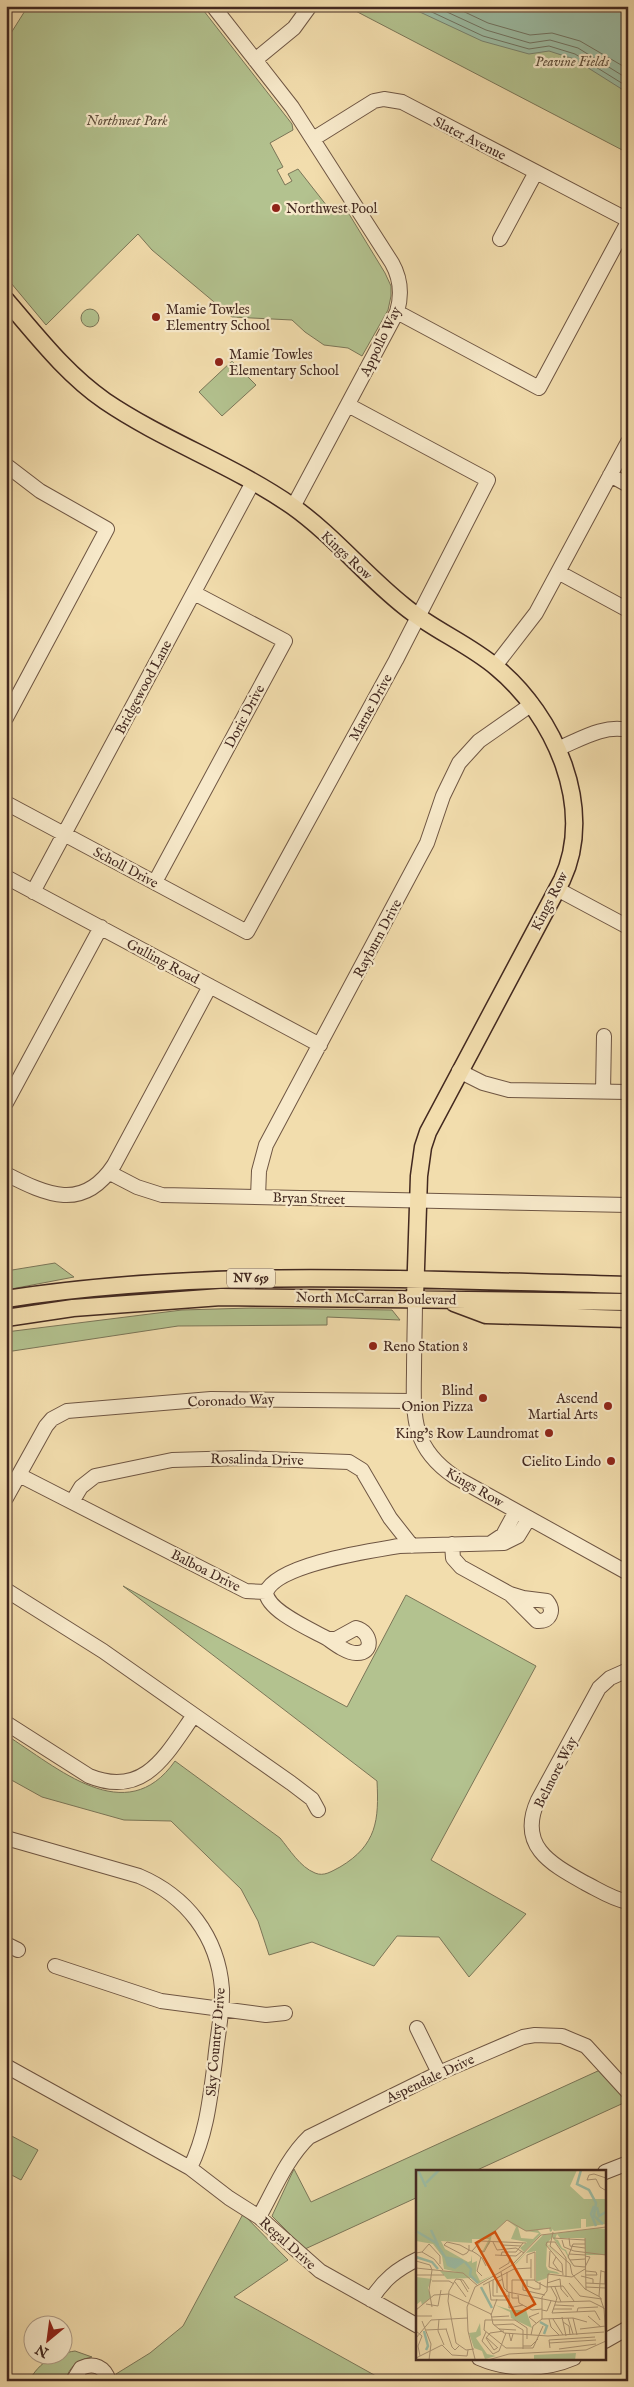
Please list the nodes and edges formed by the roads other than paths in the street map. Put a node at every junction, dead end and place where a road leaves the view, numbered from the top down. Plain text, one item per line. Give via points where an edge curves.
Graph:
1 (213, 6) edge
2 (310, 6) edge
3 (255, 60) junction
4 (313, 139) junction
5 (536, 172) junction
6 (628, 221) edge
7 (500, 239) dead end
8 (6, 300) edge
9 (397, 312) junction
10 (348, 405) junction
11 (628, 442) edge
12 (6, 465) edge
13 (610, 475) junction
14 (253, 482) junction
15 (628, 485) edge
16 (293, 507) junction
17 (558, 572) junction
18 (194, 593) junction
19 (628, 610) edge
20 (418, 616) junction
21 (494, 666) junction
22 (532, 704) junction
23 (6, 718) edge
24 (628, 730) edge
25 (557, 749) junction
26 (6, 803) edge
27 (64, 834) junction
28 (6, 877) edge
29 (155, 882) junction
30 (557, 889) junction
31 (34, 892) junction
32 (101, 927) junction
33 (628, 927) edge
34 (247, 932) joint
35 (210, 986) junction
36 (604, 1036) dead end
37 (320, 1045) junction
38 (459, 1071) junction
39 (603, 1092) junction
40 (628, 1092) edge
41 (6, 1102) edge
42 (110, 1172) junction
43 (6, 1174) edge
44 (258, 1197) junction
45 (418, 1202) junction
46 (628, 1205) edge
47 (415, 1281) junction
48 (628, 1285) edge
49 (415, 1298) junction
50 (445, 1299) junction
51 (6, 1300) edge
52 (628, 1302) edge
53 (6, 1318) edge
54 (628, 1319) edge
55 (413, 1400) junction
56 (19, 1475) junction
57 (6, 1498) edge
58 (72, 1502) junction
59 (516, 1511) junction
60 (529, 1518) junction
61 (491, 1543) junction
62 (452, 1544) junction
63 (412, 1546) junction
64 (628, 1573) edge
65 (6, 1590) edge
66 (266, 1592) junction
67 (510, 1594) dead end
68 (328, 1639) dead end
69 (628, 1670) edge
70 (194, 1715) junction
71 (6, 1724) edge
72 (318, 1810) dead end
73 (6, 1838) edge
74 (628, 1902) edge
75 (55, 1966) dead end
76 (221, 2008) junction
77 (285, 2013) dead end
78 (417, 2028) dead end
79 (6, 2066) edge
80 (439, 2074) junction
81 (628, 2092) edge
82 (628, 2163) edge
83 (190, 2168) junction
84 (606, 2172) edge
85 (259, 2217) junction
86 (416, 2260) edge
87 (372, 2300) junction
88 (416, 2325) edge
89 (628, 2328) edge
90 (606, 2340) edge
91 (487, 2360) edge
92 (568, 2360) edge
93 (73, 2381) edge
94 (109, 2381) edge

1 - 3 street, Appollo Way
2 - 3 street via 294,28
3 - 4 street, Appollo Way
4 - 5 street, Slater Avenue via 374,101 393,100
4 - 9 street, Appollo Way via 396,270 401,292
5 - 6 street, Slater Avenue
5 - 7 street
6 - 9 street via 539,388
8 - 14 main road, Kings Row via 60,363 105,401
9 - 10 street, Appollo Way
10 - 16 street, Appollo Way
10 - 20 street, Marne Drive via 488,480
11 - 13 street
12 - 23 street via 40,491 107,530
13 - 15 street
13 - 17 street
14 - 16 main road, Kings Row
14 - 18 street, Bridgewood Lane
16 - 20 main road, Kings Row
17 - 19 street
17 - 21 street via 536,613
18 - 27 street, Bridgewood Lane
18 - 29 street, Doric Drive via 284,641
20 - 21 main road, Kings Row
20 - 34 street, Marne Drive
21 - 22 main road, Kings Row
22 - 25 main road, Kings Row
22 - 37 street, Rayburn Drive via 479,741 459,763 443,796 427,843
24 - 25 street via 603,730
25 - 30 main road, Kings Row via 570,792 573,827 570,860
26 - 27 street, Scholl Drive
27 - 29 street, Scholl Drive
27 - 31 street, Bridgewood Lane
28 - 31 street, Gulling Road
29 - 34 street, Scholl Drive
30 - 33 street
30 - 38 main road, Kings Row
31 - 32 street, Gulling Road
32 - 35 street, Gulling Road
32 - 41 street
35 - 37 street, Gulling Road
35 - 42 street
36 - 39 street
37 - 44 street, Rayburn Drive via 266,1145 258,1171
38 - 39 street via 483,1083 510,1090
38 - 45 main road, Kings Row via 423,1147
39 - 40 street
42 - 43 street via 88,1189 62,1196 39,1191
42 - 44 street, Bryan Street via 137,1187 162,1195
44 - 45 street, Bryan Street
45 - 46 street, Bryan Street
45 - 47 main road, Kings Row
47 - 48 main road, North McCarran Boulevard / NV 659
47 - 49 main road, Kings Row
47 - 51 main road, North McCarran Boulevard / NV 659 via 210,1279 126,1284
49 - 50 main road, North McCarran Boulevard / NV 659
49 - 53 main road, North McCarran Boulevard / NV 659 via 185,1298
49 - 55 street, Kings Row
50 - 52 main road, North McCarran Boulevard / NV 659
50 - 54 main road via 486,1316
55 - 56 street, Coronado Way via 211,1399 74,1410 52,1418
55 - 59 street, Kings Row via 419,1437 434,1461 455,1477
56 - 57 street
56 - 58 street, Balboa Drive
58 - 63 street, Rosalinda Drive via 80,1487 95,1476 164,1462 241,1458 349,1462 362,1470 390,1518
58 - 66 street, Balboa Drive via 246,1591
59 - 60 street, Kings Row
59 - 61 street via 503,1535
60 - 61 street via 512,1541
60 - 64 street, Kings Row
61 - 62 street
62 - 63 street
62 - 67 street via 457,1563
63 - 66 street via 382,1549 299,1568 271,1584
65 - 70 street via 103,1651
66 - 68 street via 274,1608
69 - 74 street, Belmore Way via 610,1678 599,1688 538,1800 532,1818 538,1848 552,1864 609,1896
70 - 71 street via 155,1768 122,1782 90,1776
70 - 72 street via 312,1799
73 - 76 street, Sky Country Drive via 138,1876 179,1899 200,1923 216,1955 222,1990
75 - 76 street via 162,2001
76 - 77 street via 266,2015
76 - 83 street, Sky Country Drive via 208,2115
78 - 80 street
79 - 83 street, Regal Drive
80 - 81 street, Aspendale Drive via 522,2037 549,2034 586,2046
80 - 85 street, Aspendale Drive via 309,2137 291,2159
82 - 84 street
83 - 85 street, Regal Drive
85 - 87 street, Regal Drive via 320,2271
86 - 87 street via 384,2281
87 - 88 street, Regal Drive
89 - 90 street
91 - 92 street via 518,2368 551,2366
93 - 94 street via 76,2372 92,2365 103,2370

